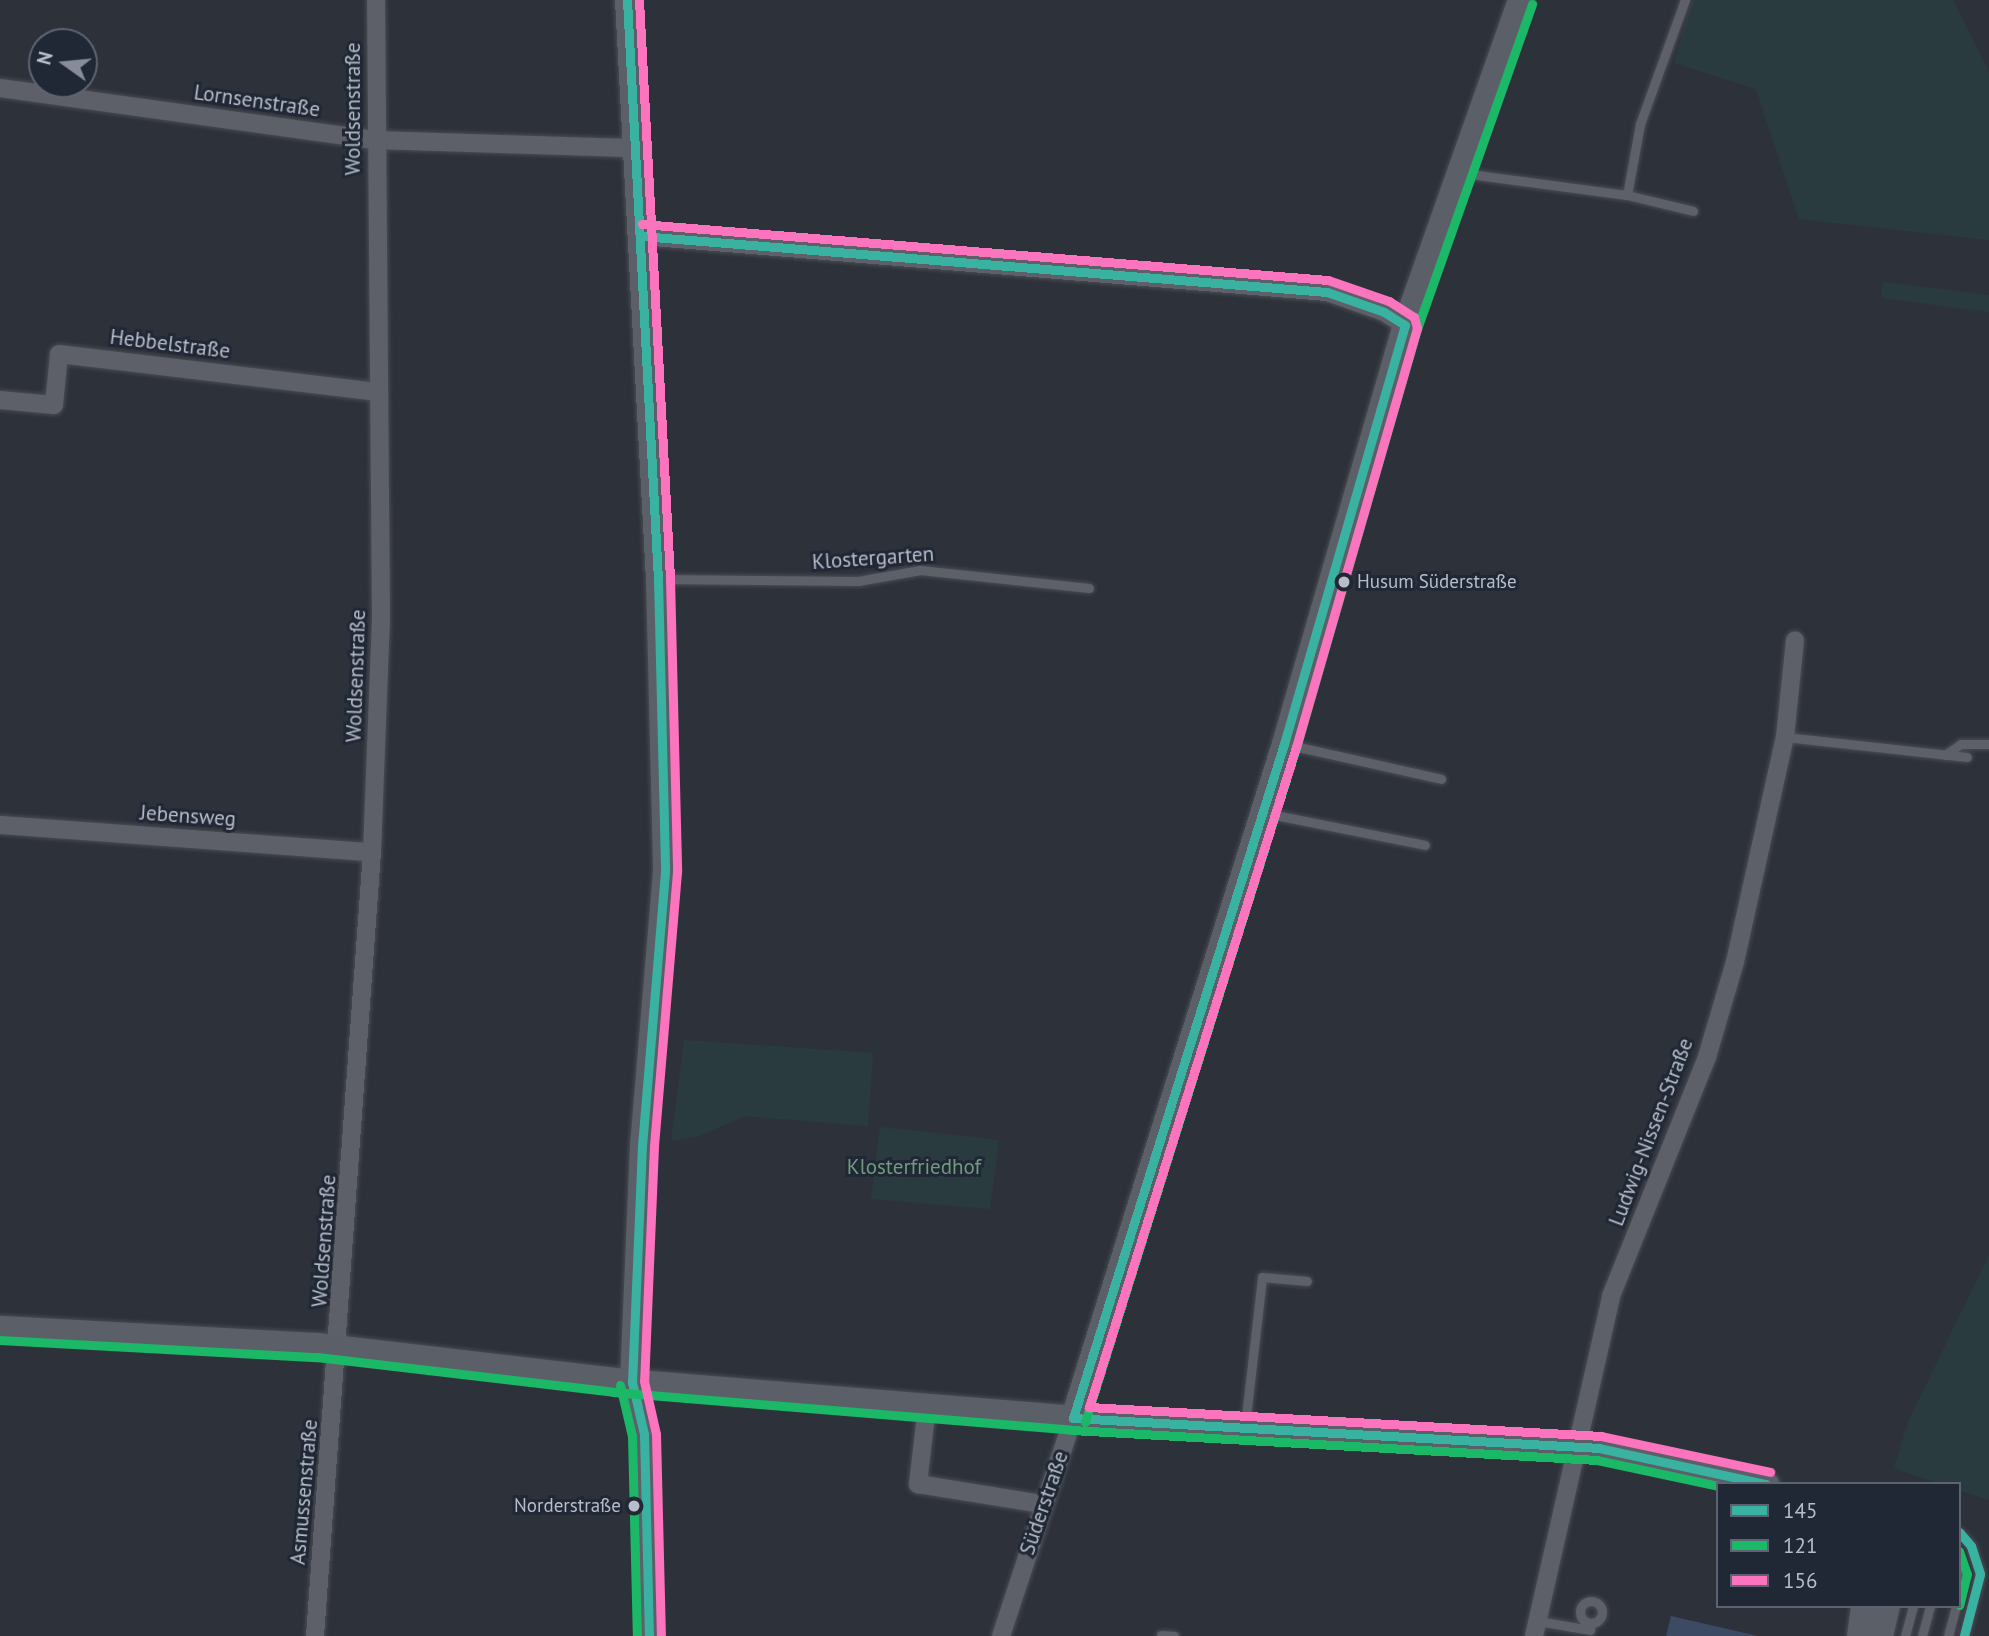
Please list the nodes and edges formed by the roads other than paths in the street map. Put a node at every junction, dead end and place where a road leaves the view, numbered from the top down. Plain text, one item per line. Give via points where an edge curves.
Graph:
1 (376, 0) edge
2 (627, 0) edge
3 (1520, 0) edge
4 (1685, 0) edge
5 (0, 88) edge
6 (375, 140) junction
7 (635, 148) junction
8 (1460, 173) junction
9 (1626, 195) junction
10 (1693, 211) dead end
11 (641, 236) junction
12 (1405, 325) junction
13 (379, 392) junction
14 (0, 400) edge
15 (657, 579) junction
16 (1089, 588) dead end
17 (1795, 641) dead end
18 (1785, 737) junction
19 (1284, 744) junction
20 (1989, 744) edge
21 (1945, 755) junction
22 (1967, 757) dead end
23 (1440, 779) dead end
24 (1263, 812) junction
25 (0, 825) edge
26 (1425, 845) dead end
27 (372, 852) junction
28 (1307, 1281) dead end
29 (0, 1328) edge
30 (339, 1351) junction
31 (632, 1382) junction
32 (927, 1407) junction
33 (1073, 1418) junction
34 (1245, 1427) junction
35 (1576, 1449) junction
36 (1758, 1482) edge
37 (1042, 1504) junction
38 (1961, 1534) edge
39 (1863, 1608) edge
40 (1888, 1608) edge
41 (1912, 1608) edge
42 (1929, 1608) edge
43 (1955, 1608) edge
44 (1536, 1629) edge
45 (1590, 1630) edge
46 (1161, 1635) edge
47 (315, 1636) edge
48 (649, 1636) edge
49 (1001, 1636) edge
50 (1174, 1636) edge
51 (1859, 1636) edge
52 (1881, 1636) edge
53 (1905, 1636) edge
54 (1922, 1636) edge
55 (1948, 1636) edge
56 (1964, 1636) edge

1 - 6 street, Woldsenstraße
2 - 7 main road
3 - 8 main road, Süderstraße
4 - 9 lane via 1640,124
5 - 6 street, Lornsenstraße
6 - 7 street, Lornsenstraße
6 - 13 street, Woldsenstraße
7 - 11 main road
8 - 9 lane
8 - 12 main road, Süderstraße
9 - 10 lane
11 - 12 street via 1326,292 1384,312
11 - 15 main road
12 - 19 main road, Süderstraße
13 - 14 street, Hebbelstraße via 59,355 54,405
13 - 27 street, Woldsenstraße via 381,620
15 - 16 lane, Klostergarten via 858,581 920,569
15 - 31 main road via 664,872 642,1145
17 - 18 street, Ludwig-Nissen-Straße
18 - 21 lane
18 - 35 street, Ludwig-Nissen-Straße via 1735,962 1707,1057 1611,1296
19 - 23 lane
19 - 24 main road, Süderstraße
20 - 21 lane via 1961,744
21 - 22 lane
24 - 26 lane
24 - 33 main road, Süderstraße
25 - 27 street, Jebensweg
27 - 30 street, Woldsenstraße
28 - 34 lane via 1262,1277
29 - 30 main road via 259,1340
30 - 31 main road
30 - 47 street, Asmussenstraße
31 - 32 main road
31 - 48 street via 644,1434
32 - 33 main road
32 - 37 street via 918,1484
33 - 34 main road
33 - 37 street, Süderstraße
34 - 35 main road
35 - 36 main road via 1619,1452
35 - 44 street, Ludwig-Nissen-Straße
37 - 49 street, Süderstraße
38 - 56 lane via 1971,1546 1980,1573
39 - 51 main road
40 - 52 main road
41 - 53 lane
42 - 54 lane
43 - 55 lane
44 - 45 lane
46 - 50 lane

